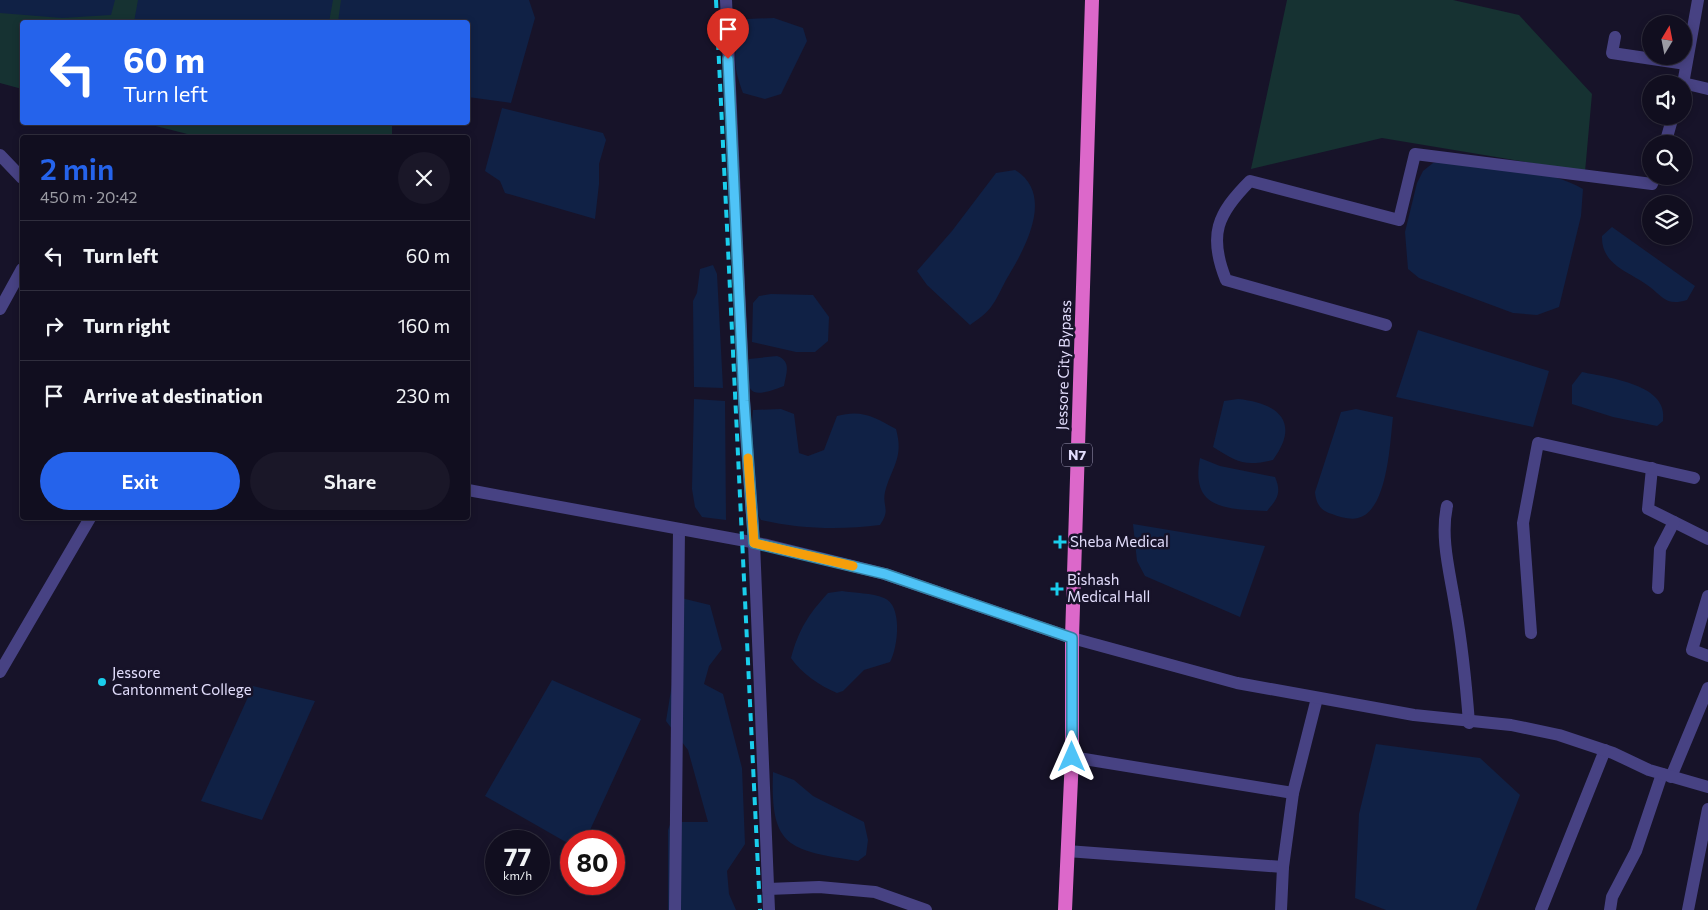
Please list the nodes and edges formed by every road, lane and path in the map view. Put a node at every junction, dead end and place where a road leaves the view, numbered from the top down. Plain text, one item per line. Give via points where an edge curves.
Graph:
1 (726, 0) edge
2 (1092, 0) edge
3 (1698, 0) edge
4 (1692, 32) edge
5 (1616, 37) dead end
6 (1642, 57) edge
7 (1692, 85) edge
8 (1708, 89) edge
9 (0, 155) edge
10 (20, 176) edge
11 (1642, 183) edge
12 (20, 273) edge
13 (0, 310) edge
14 (1386, 325) dead end
15 (1652, 468) junction
16 (1694, 478) dead end
17 (470, 490) edge
18 (1447, 506) dead end
19 (89, 520) edge
20 (1674, 522) junction
21 (678, 529) junction
22 (1708, 540) edge
23 (754, 543) junction
24 (1658, 588) dead end
25 (1708, 596) edge
26 (1531, 633) dead end
27 (1072, 638) junction
28 (1708, 656) edge
29 (0, 672) edge
30 (1708, 688) edge
31 (1318, 698) junction
32 (1469, 722) junction
33 (1605, 750) junction
34 (1072, 757) junction
35 (1667, 775) junction
36 (1708, 787) edge
37 (1293, 793) junction
38 (1708, 808) edge
39 (1067, 851) junction
40 (1283, 867) junction
41 (768, 889) junction
42 (676, 910) edge
43 (769, 910) edge
44 (926, 910) edge
45 (1065, 910) edge
46 (1281, 910) edge
47 (1541, 910) edge
48 (1610, 910) edge
49 (1688, 910) edge

1 - 23 street via 745,420
2 - 27 highway, Jessore City Bypass / N7
3 - 4 street
5 - 6 street via 1612,53
7 - 8 street
9 - 10 street
11 - 14 street via 1415,154 1399,220 1250,181 1230,201 1217,237 1217,256 1226,280
12 - 13 street
15 - 16 street
15 - 20 street via 1648,509
15 - 26 street via 1538,443 1523,523
17 - 21 street
18 - 32 street via 1444,519 1447,558
19 - 29 street
20 - 22 street
20 - 24 street via 1660,549
21 - 23 street
21 - 42 street
23 - 27 street via 885,574
23 - 41 street
25 - 28 street via 1692,650
27 - 31 street via 1237,683
27 - 34 highway, Jessore City Bypass / N7
30 - 35 street
31 - 32 street
31 - 37 street
32 - 33 street via 1530,729
33 - 35 street
33 - 47 street
34 - 37 street
34 - 39 highway, Jessore City Bypass / N7
35 - 36 street
35 - 48 street via 1636,851 1612,898
37 - 40 street
38 - 49 street
39 - 40 street
39 - 45 highway, Jessore City Bypass / N7
40 - 46 street
41 - 43 street
41 - 44 street via 819,887 875,892

